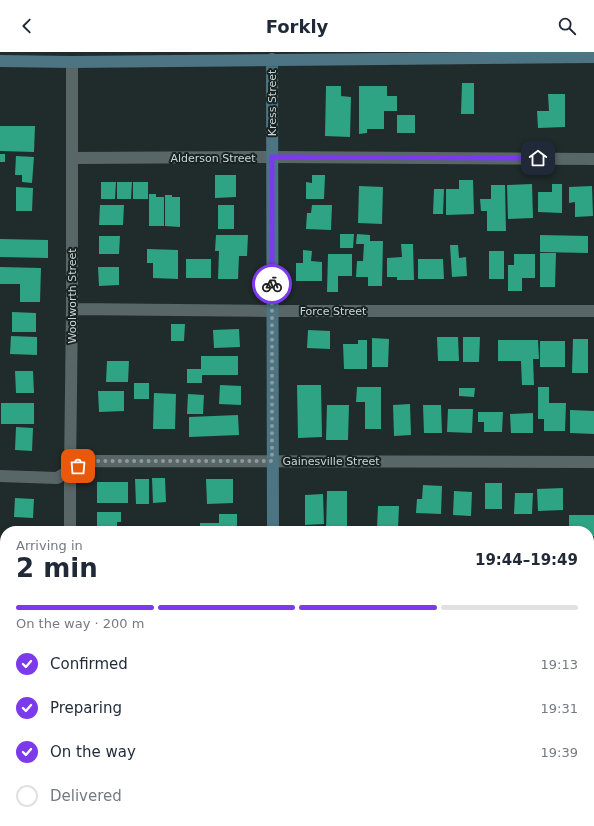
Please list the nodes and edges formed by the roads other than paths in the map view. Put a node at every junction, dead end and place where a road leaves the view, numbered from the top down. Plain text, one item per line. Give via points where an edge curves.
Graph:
1 (594, 57) edge
2 (272, 59) junction
3 (0, 61) edge
4 (72, 62) junction
5 (272, 157) junction
6 (72, 158) junction
7 (594, 159) edge
8 (72, 309) junction
9 (272, 311) junction
10 (594, 311) edge
11 (272, 461) junction
12 (594, 462) edge
13 (70, 471) junction
14 (0, 476) edge
15 (70, 526) edge
16 (273, 526) edge

1 - 2 main road
2 - 4 main road
2 - 5 main road, Kress Street
3 - 4 main road
4 - 6 street, Woolworth Street
5 - 6 street, Alderson Street
5 - 7 street, Alderson Street
5 - 9 main road, Kress Street
6 - 8 street, Woolworth Street
8 - 9 street, Force Street
8 - 13 street, Woolworth Street
9 - 10 street, Force Street
9 - 11 main road, Kress Street
11 - 12 street, Gainesville Street
11 - 13 street, Gainesville Street via 86,461
11 - 16 main road, Kress Street
13 - 14 street, Gainesville Street via 57,478
13 - 15 street, Woolworth Street

